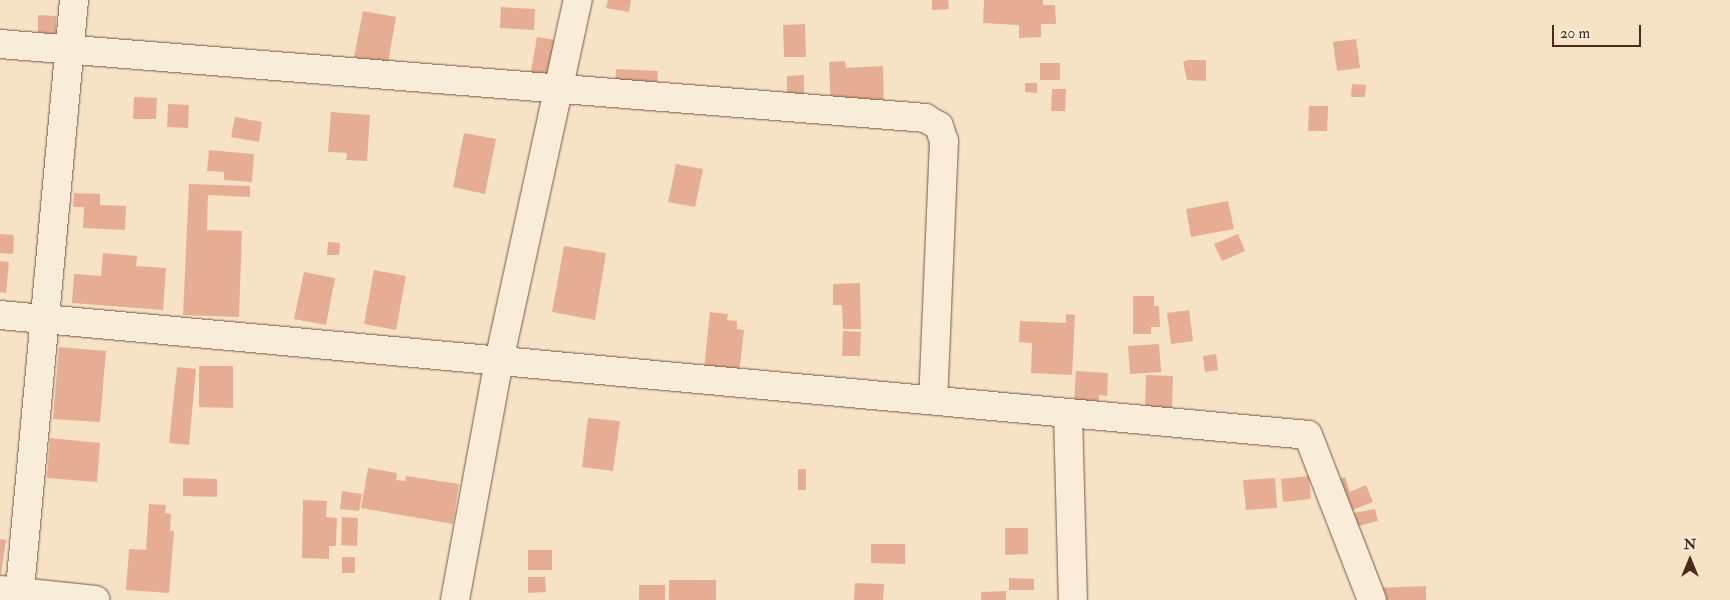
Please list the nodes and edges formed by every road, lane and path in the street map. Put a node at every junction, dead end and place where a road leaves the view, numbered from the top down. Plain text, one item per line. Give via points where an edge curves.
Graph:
1 (74, 0) edge
2 (578, 0) edge
3 (0, 44) edge
4 (69, 52) junction
5 (557, 91) junction
6 (0, 315) edge
7 (45, 320) junction
8 (499, 361) junction
9 (933, 400) junction
10 (1068, 413) junction
11 (13, 594) edge
12 (95, 600) edge
13 (455, 600) edge
14 (1073, 600) edge
15 (1372, 600) edge

1 - 4 street
2 - 5 street
3 - 4 street
4 - 5 street
4 - 7 street
5 - 8 street
5 - 9 street via 925,118 939,126 944,141
6 - 7 street
7 - 8 street
7 - 11 street
8 - 9 street
8 - 13 street
9 - 10 street
10 - 14 street
10 - 15 street via 1308,435
11 - 12 street

